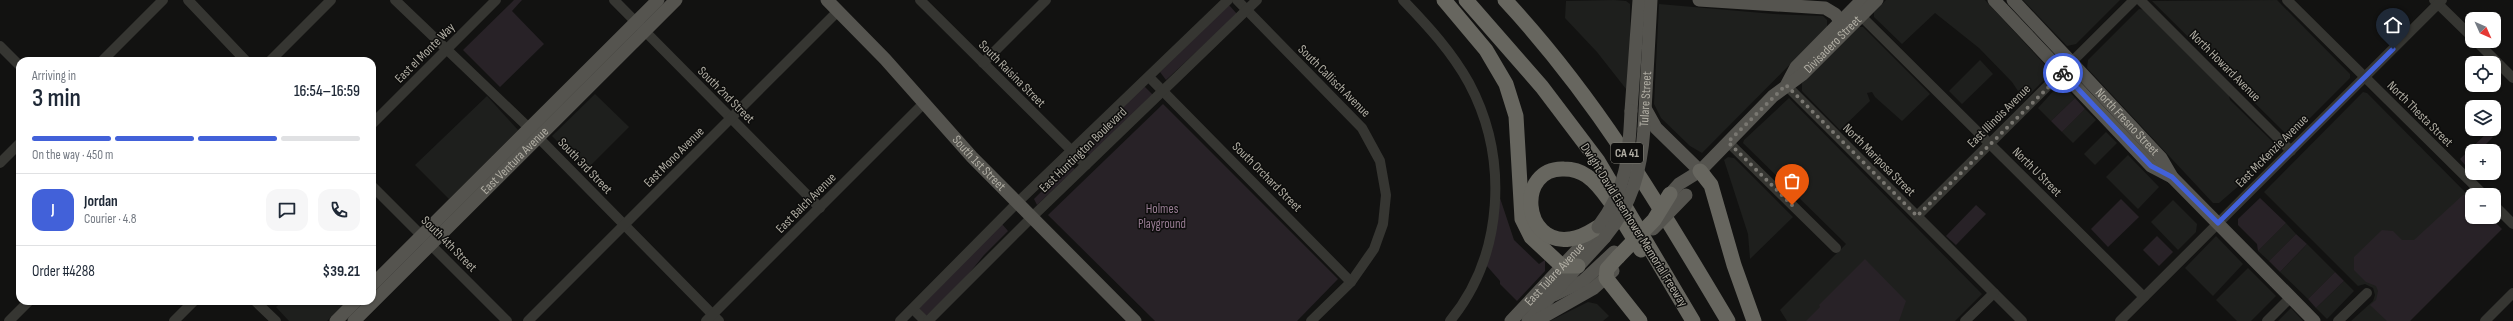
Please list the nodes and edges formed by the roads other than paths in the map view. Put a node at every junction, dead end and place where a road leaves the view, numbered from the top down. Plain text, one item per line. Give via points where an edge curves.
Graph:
1 (163, 0) edge
2 (188, 0) edge
3 (331, 0) edge
4 (395, 0) edge
5 (496, 0) edge
6 (614, 0) edge
7 (658, 0) edge
8 (676, 0) edge
9 (827, 0) edge
10 (920, 0) edge
11 (1046, 0) edge
12 (1228, 0) edge
13 (1237, 0) edge
14 (1257, 0) edge
15 (1403, 0) edge
16 (1444, 0) edge
17 (1466, 0) edge
18 (1505, 0) edge
19 (1639, 0) edge
20 (1651, 0) edge
21 (1699, 0) edge
22 (1862, 0) edge
23 (1869, 0) edge
24 (1877, 0) edge
25 (1994, 0) edge
26 (2013, 0) edge
27 (2134, 0) edge
28 (2140, 0) edge
29 (2287, 0) edge
30 (2438, 1) edge
31 (1798, 3) edge
32 (1247, 10) junction
33 (838, 11) junction
34 (1861, 16) junction
35 (1842, 21) junction
36 (641, 27) junction
37 (2465, 30) edge
38 (0, 46) edge
39 (2483, 48) edge
40 (447, 49) junction
41 (106, 57) edge
42 (242, 57) edge
43 (274, 57) edge
44 (16, 62) edge
45 (2072, 62) junction
46 (983, 63) junction
47 (1812, 65) junction
48 (2062, 72) junction
49 (1149, 77) junction
50 (2365, 78) junction
51 (2513, 78) edge
52 (1786, 85) junction
53 (1164, 91) junction
54 (924, 103) junction
55 (1645, 105) junction
56 (731, 118) junction
57 (376, 120) edge
58 (533, 133) junction
59 (1728, 142) junction
60 (1990, 144) junction
61 (16, 147) edge
62 (1071, 151) junction
63 (2291, 151) junction
64 (0, 163) edge
65 (1086, 165) junction
66 (1700, 171) junction
67 (2172, 177) junction
68 (2477, 188) edge
69 (376, 190) edge
70 (1678, 191) joint
71 (1018, 202) junction
72 (820, 208) junction
73 (2501, 212) edge
74 (1917, 216) junction
75 (1032, 217) junction
76 (2218, 223) junction
77 (2513, 223) edge
78 (624, 225) junction
79 (1599, 231) junction
80 (427, 239) junction
81 (1836, 248) dead end
82 (1618, 257) junction
83 (1562, 266) junction
84 (1578, 266) junction
85 (1606, 278) junction
86 (376, 282) edge
87 (1351, 282) junction
88 (1994, 293) junction
89 (2367, 293) dead end
90 (2513, 293) edge
91 (376, 296) edge
92 (2144, 297) junction
93 (2290, 297) junction
94 (1549, 298) junction
95 (25, 305) edge
96 (190, 305) edge
97 (259, 305) edge
98 (352, 305) edge
99 (368, 305) edge
100 (912, 309) junction
101 (1522, 309) junction
102 (712, 319) edge
103 (1129, 319) edge
104 (9, 321) edge
105 (174, 321) edge
106 (276, 321) edge
107 (336, 321) edge
108 (354, 321) edge
109 (507, 321) edge
110 (528, 321) edge
111 (900, 321) edge
112 (925, 321) edge
113 (928, 321) edge
114 (1312, 321) edge
115 (1450, 321) edge
116 (1511, 321) edge
117 (1528, 321) edge
118 (1536, 321) edge
119 (1640, 321) edge
120 (1690, 321) edge
121 (1693, 321) edge
122 (1728, 321) edge
123 (1754, 321) edge
124 (1965, 321) edge
125 (2022, 321) edge
126 (2120, 321) edge
127 (2267, 321) edge
128 (2314, 321) edge
129 (2338, 321) edge
130 (2485, 321) edge

1 - 41 street
2 - 42 street
3 - 43 street
4 - 40 street, South 3rd Street
5 - 40 street, East el Monte Way
6 - 36 street, South 2nd Street
7 - 36 main road, East Ventura Avenue
8 - 36 main road, East Ventura Avenue
9 - 33 main road, South 1st Street
10 - 46 street, South Raisina Street
11 - 46 street
12 - 49 street, East Huntington Boulevard
13 - 32 street, South Callisch Avenue
14 - 32 street, East Huntington Boulevard
15 - 115 street via 1447,49 1469,83 1483,113 1494,157 1496,199 1489,244 1472,287
16 - 83 highway via 1486,50 1506,84 1516,116 1522,219 1531,237
17 - 121 highway, Dwight David Eisenhower Memorial Freeway / CA 41 via 1542,87 1598,161
18 - 122 highway, CA 41 via 1563,67 1619,142
19 - 79 main road, Tulare Street, bridge via 1626,172 1615,203
20 - 55 main road, Tulare Street
21 - 31 main road
22 - 35 main road, Divisadero Street
23 - 34 main road via 1863,7
24 - 34 main road, Divisadero Street
25 - 48 main road, North Fresno Street
26 - 45 main road, North Fresno Street
27 - 45 street, East Illinois Avenue
28 - 63 street, North Howard Avenue
29 - 50 street, North Thesta Street
30 - 37 street
30 - 50 street, East McKenzie Avenue
31 - 35 main road via 1825,8
32 - 53 street, East Huntington Boulevard
32 - 87 street, South Callisch Avenue via 1362,128 1380,161 1386,195 1382,224 1374,249
33 - 54 main road, South 1st Street
33 - 56 street, East Mono Avenue
34 - 47 main road, Divisadero Street
34 - 60 street, North U Street
35 - 47 main road via 1841,28 1823,46
35 - 52 main road, Divisadero Street via 1796,67
36 - 56 street, South 2nd Street
36 - 58 main road, East Ventura Avenue
38 - 44 street
39 - 51 street
40 - 57 street, East el Monte Way
40 - 58 street, South 3rd Street
45 - 48 street, East Illinois Avenue
45 - 67 main road, North Fresno Street via 2161,158
46 - 62 street, South Raisina Street
47 - 52 main road, Divisadero Street
48 - 60 street, East Illinois Avenue
48 - 67 main road, North Fresno Street via 2151,166
49 - 53 street, South Orchard Street
49 - 62 street, East Huntington Boulevard
50 - 63 street, East McKenzie Avenue
50 - 68 street, North Thesta Street
52 - 59 main road, Divisadero Street
52 - 74 street, North Mariposa Street
53 - 65 street, East Huntington Boulevard
53 - 87 street, South Orchard Street
54 - 71 main road, South 1st Street via 972,157
54 - 72 street, East Balch Avenue
55 - 66 main road via 1656,128
55 - 79 main road, Tulare Street, bridge via 1641,158 1634,191 1623,213
56 - 72 street, South 2nd Street
56 - 78 street, East Mono Avenue
58 - 78 street, South 3rd Street
58 - 80 main road, East Ventura Avenue
59 - 66 main road, Divisadero Street
59 - 81 street
60 - 74 street, East Illinois Avenue
60 - 92 street, North U Street
61 - 64 street
62 - 65 street, South Raisina Street
62 - 71 street, East Huntington Boulevard
63 - 76 street, East McKenzie Avenue
65 - 75 street, East Huntington Boulevard
66 - 70 main road, Divisadero Street
66 - 123 highway via 1711,185 1734,265
67 - 76 main road, North Fresno Street
69 - 80 street, South 4th Street
70 - 82 highway, bridge
71 - 75 main road, South 1st Street
71 - 100 street, East Huntington Boulevard
72 - 102 street, East Balch Avenue
73 - 77 street
74 - 88 street, North Mariposa Street
75 - 103 main road, South 1st Street
75 - 113 street, East Huntington Boulevard
76 - 92 street, East McKenzie Avenue
76 - 93 main road, North Fresno Street
78 - 102 street, South 3rd Street
78 - 110 street, East Mono Avenue
79 - 83 main road, East Tulare Avenue
79 - 84 main road, East Tulare Avenue
79 - 120 highway via 1564,240 1549,236 1534,220 1530,201 1533,187 1541,177 1558,169 1577,170 1591,179
80 - 86 main road, East Ventura Avenue
80 - 91 main road, East Ventura Avenue
80 - 109 street, South 4th Street
82 - 85 highway via 1607,269
82 - 94 main road via 1582,281
83 - 84 highway
83 - 101 main road, East Tulare Avenue
84 - 94 main road, East Tulare Avenue
85 - 118 main road
85 - 119 highway
87 - 114 street, South Callisch Avenue
88 - 124 street
88 - 125 street, North Mariposa Street
89 - 129 street
90 - 130 street
92 - 126 street, East McKenzie Avenue
93 - 127 street
93 - 128 main road, North Fresno Street
94 - 101 main road
94 - 117 main road, East Tulare Avenue
95 - 104 street
96 - 105 street
97 - 106 street
98 - 107 main road
99 - 108 main road, East Ventura Avenue
100 - 111 street, East Huntington Boulevard
100 - 112 street
101 - 116 main road, East Tulare Avenue

